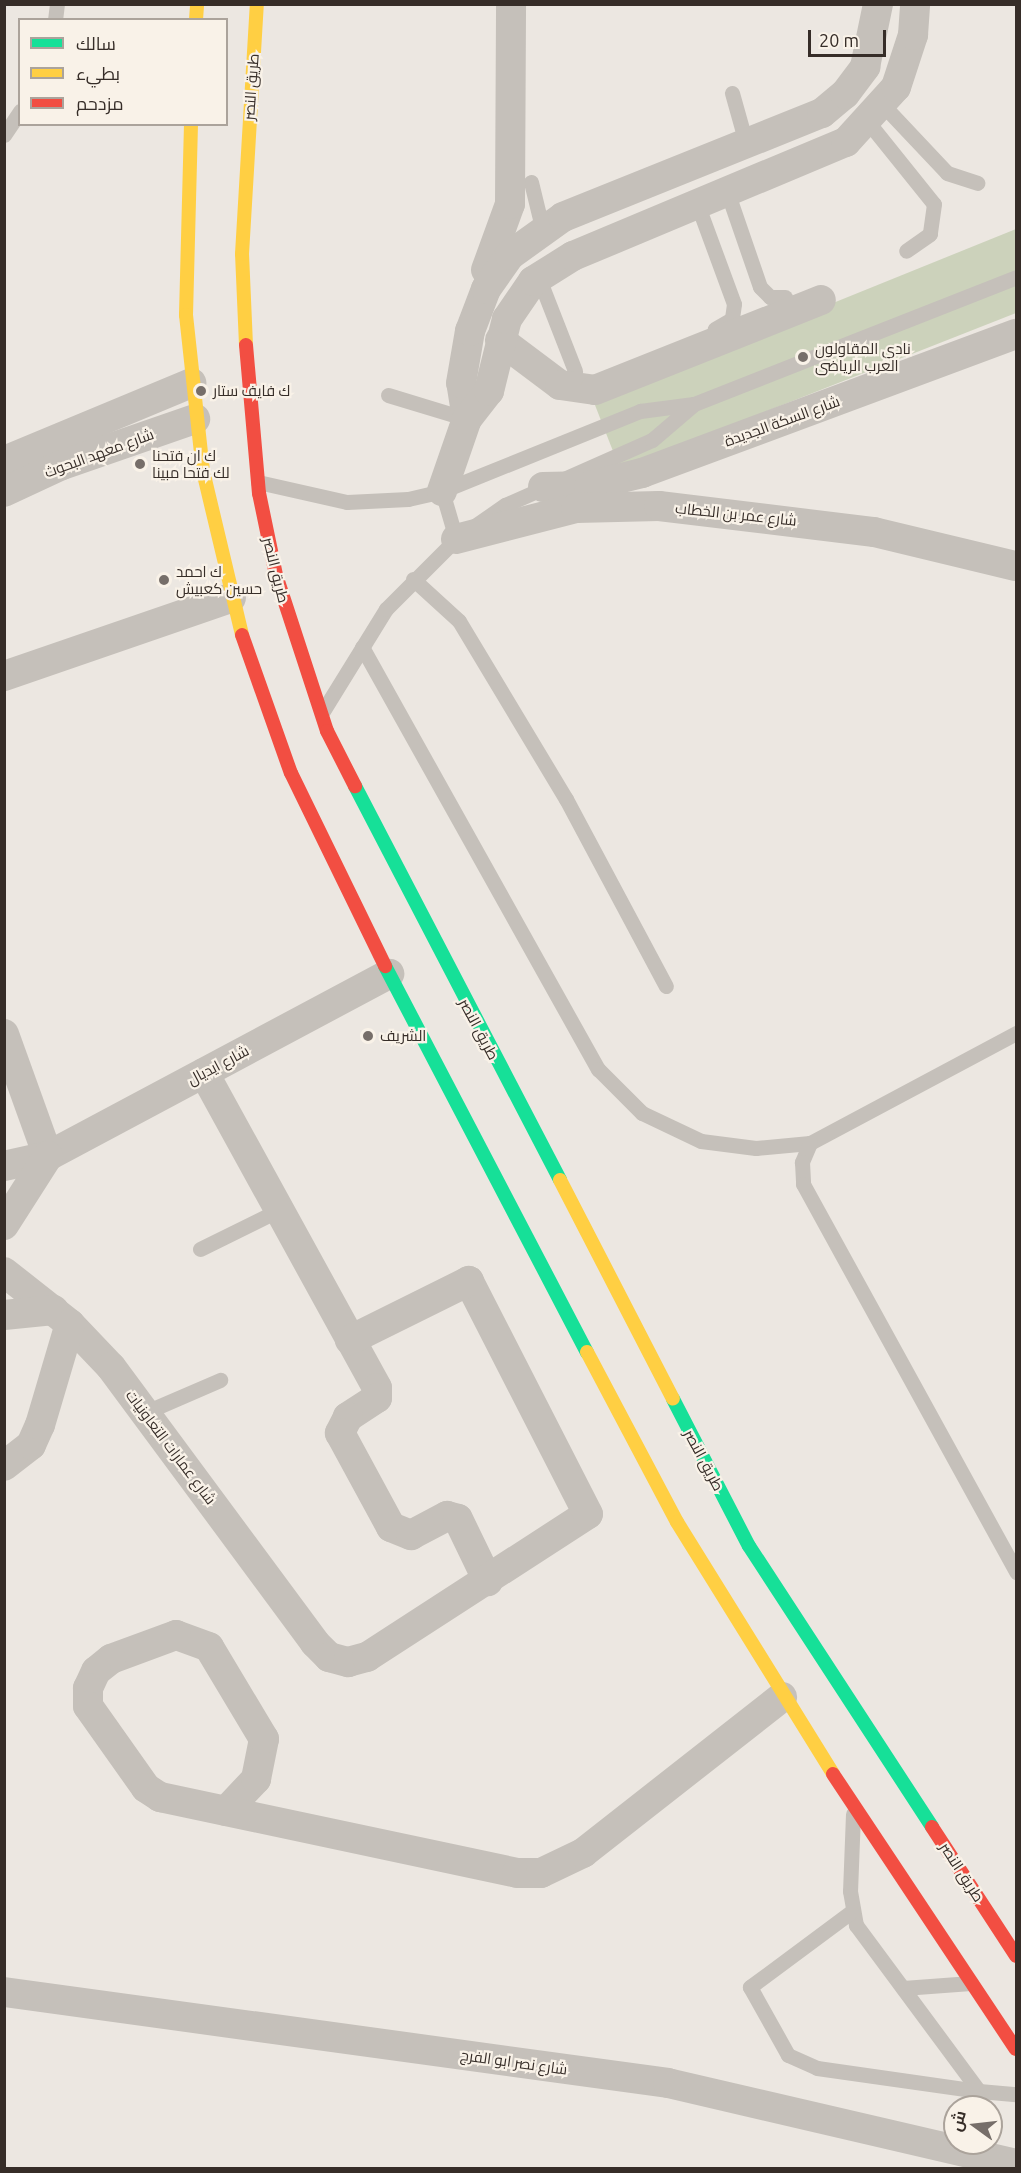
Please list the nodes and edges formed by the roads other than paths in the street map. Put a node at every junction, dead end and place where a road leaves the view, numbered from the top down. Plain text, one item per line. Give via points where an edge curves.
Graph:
1 (257, 4) edge
2 (511, 4) edge
3 (878, 4) edge
4 (915, 4) edge
5 (732, 93) dead end
6 (845, 94) junction
7 (18, 114) edge
8 (876, 114) junction
9 (191, 126) edge
10 (4, 135) edge
11 (746, 143) junction
12 (531, 182) dead end
13 (976, 183) dead end
14 (728, 194) junction
15 (698, 206) junction
16 (542, 227) junction
17 (906, 251) dead end
18 (545, 271) junction
19 (1017, 277) edge
20 (486, 289) junction
21 (784, 297) dead end
22 (821, 300) dead end
23 (715, 329) dead end
24 (1017, 334) edge
25 (497, 353) junction
26 (465, 358) junction
27 (575, 371) dead end
28 (191, 383) junction
29 (388, 394) dead end
30 (694, 404) junction
31 (467, 418) junction
32 (195, 419) junction
33 (4, 461) edge
34 (258, 482) junction
35 (543, 487) junction
36 (442, 491) junction
37 (4, 492) edge
38 (456, 539) junction
39 (1017, 566) edge
40 (413, 579) junction
41 (231, 598) junction
42 (362, 647) junction
43 (4, 676) edge
44 (321, 714) junction
45 (389, 975) junction
46 (666, 986) dead end
47 (1017, 1033) edge
48 (4, 1034) edge
49 (204, 1073) junction
50 (810, 1143) junction
51 (48, 1156) junction
52 (4, 1166) edge
53 (279, 1210) junction
54 (4, 1225) edge
55 (200, 1249) dead end
56 (4, 1272) edge
57 (4, 1315) edge
58 (62, 1317) junction
59 (350, 1340) junction
60 (220, 1380) dead end
61 (146, 1412) junction
62 (4, 1466) edge
63 (1017, 1572) edge
64 (488, 1581) junction
65 (782, 1697) junction
66 (854, 1805) junction
67 (226, 1811) junction
68 (851, 1912) junction
69 (1017, 1956) edge
70 (972, 1983) junction
71 (903, 1988) junction
72 (4, 1992) edge
73 (1017, 2049) edge
74 (979, 2091) junction
75 (1017, 2094) edge
76 (1017, 2164) edge

1 - 34 highway, طريق النصر via 242,254
2 - 20 street via 510,204 483,278
3 - 6 street via 873,46
4 - 8 street via 906,62
5 - 11 lane
6 - 8 street
6 - 11 street via 804,122
7 - 10 lane
8 - 13 lane via 947,173
8 - 14 street via 829,153
8 - 17 lane via 934,204 930,234
9 - 28 highway via 185,247
11 - 16 street
12 - 16 lane
14 - 15 street
14 - 21 lane via 760,287 770,297
15 - 18 street
15 - 23 lane via 734,304 732,319
16 - 18 street
16 - 20 street via 510,255
18 - 25 street via 514,305
18 - 27 lane
19 - 30 lane
20 - 26 street
22 - 25 street via 595,390 560,385
24 - 35 street, شارع السكة الجديدة via 642,473 589,486
25 - 26 street
25 - 31 street via 489,391
26 - 31 street via 461,383
28 - 32 highway
28 - 33 street, شارع معهد البحوث
29 - 31 lane
30 - 35 lane via 652,441
30 - 36 lane via 640,411
31 - 36 street
32 - 37 street, شارع معهد البحوث via 62,465
32 - 41 highway
34 - 36 lane via 346,502 408,499
34 - 44 highway, طريق النصر via 276,575
35 - 38 lane
36 - 38 lane
38 - 39 street, شارع عمر بن الخطاب via 566,509 659,506 874,532
38 - 40 lane
40 - 42 lane
40 - 46 lane via 459,621 566,799
41 - 43 street
41 - 45 highway via 291,773
42 - 44 lane
42 - 50 lane via 598,1069 642,1113 701,1141 756,1148
44 - 69 highway, طريق النصر via 366,813 749,1546
45 - 49 street, شارع ايديال
45 - 65 highway via 677,1522
47 - 50 lane
48 - 51 street
49 - 51 street, شارع ايديال
49 - 53 street
50 - 63 lane via 802,1162 803,1184
51 - 52 street, شارع ايديال
51 - 54 street, شارع ايديال
53 - 55 lane
53 - 59 street
56 - 58 street, شارع عمارات التعاونيات
57 - 58 street
58 - 61 street, شارع عمارات التعاونيات
58 - 62 street via 40,1425 31,1445
59 - 64 street via 379,1393 348,1417 340,1433 391,1527 411,1535 453,1516
59 - 64 street, شارع عمارات التعاونيات via 460,1281 469,1281 478,1292 588,1507 584,1521
60 - 61 lane
61 - 64 street, شارع عمارات التعاونيات via 329,1657 348,1662 366,1657
65 - 66 highway
65 - 67 street via 583,1853 541,1872 517,1873
66 - 68 lane
66 - 70 highway
67 - 67 street via 160,1797 146,1788 88,1706 88,1688 96,1671 111,1659 176,1635 209,1647 264,1739 256,1779
68 - 71 lane
68 - 74 lane via 750,1987 788,2055 817,2068
70 - 71 lane
70 - 73 highway
71 - 74 lane
72 - 76 street, شارع نصر ابو الفرج via 668,2083
74 - 75 lane

